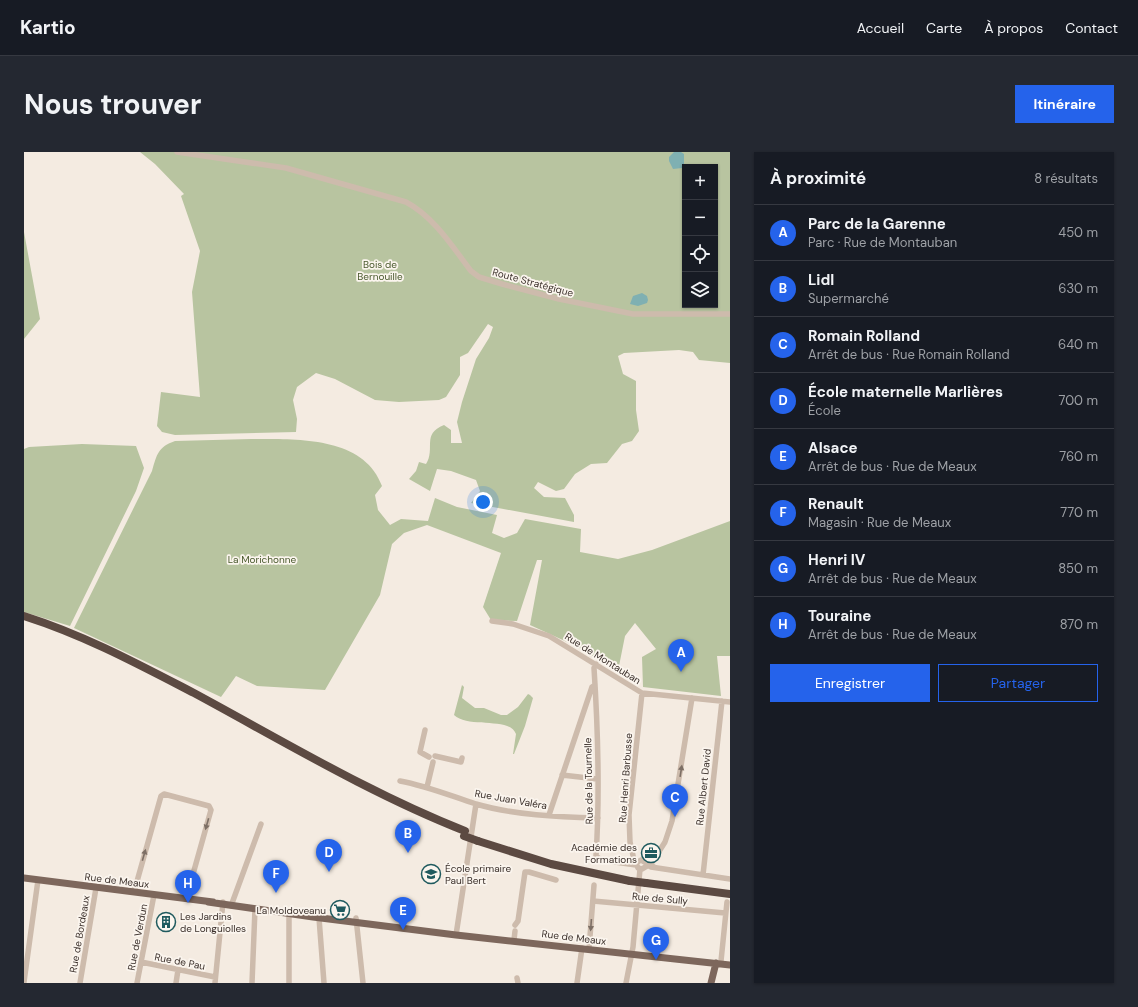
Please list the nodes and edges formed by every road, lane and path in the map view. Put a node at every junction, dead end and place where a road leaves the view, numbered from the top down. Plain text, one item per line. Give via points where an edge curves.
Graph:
1 (177, 152) edge
2 (730, 314) edge
3 (24, 616) edge
4 (24, 621) edge
5 (492, 621) dead end
6 (63, 631) junction
7 (596, 664) junction
8 (595, 685) junction
9 (642, 693) junction
10 (692, 698) junction
11 (722, 701) junction
12 (730, 702) edge
13 (425, 730) dead end
14 (432, 758) junction
15 (462, 758) dead end
16 (562, 775) junction
17 (598, 779) junction
18 (400, 781) dead end
19 (427, 787) junction
20 (476, 804) junction
21 (549, 815) junction
22 (598, 818) junction
23 (261, 824) dead end
24 (646, 865) junction
25 (703, 875) junction
26 (24, 878) edge
27 (730, 879) edge
28 (38, 880) junction
29 (556, 880) dead end
30 (646, 881) junction
31 (594, 885) dead end
32 (96, 888) junction
33 (730, 888) edge
34 (134, 892) junction
35 (730, 894) edge
36 (154, 895) junction
37 (186, 899) junction
38 (593, 901) junction
39 (726, 902) dead end
40 (222, 903) junction
41 (231, 904) junction
42 (636, 905) junction
43 (255, 909) junction
44 (289, 912) junction
45 (725, 913) junction
46 (319, 918) junction
47 (356, 920) junction
48 (382, 924) junction
49 (456, 933) junction
50 (514, 940) junction
51 (585, 949) junction
52 (631, 954) junction
53 (681, 958) junction
54 (141, 962) junction
55 (719, 962) junction
56 (730, 963) edge
57 (178, 970) junction
58 (215, 980) edge
59 (24, 982) edge
60 (80, 983) edge
61 (137, 983) edge
62 (176, 983) edge
63 (252, 983) edge
64 (289, 983) edge
65 (324, 983) edge
66 (363, 983) edge
67 (577, 983) edge
68 (626, 983) edge
69 (711, 983) edge

1 - 2 street, Route Stratégique via 286,168 406,202 418,208 430,219 471,271 480,277 502,284 633,314
3 - 6 highway
4 - 6 highway
5 - 7 street, Rue de Montauban via 513,624 549,636
6 - 30 highway, bridge via 134,661 382,794 465,834 553,859
7 - 8 street, Rue de la Tournelle
7 - 9 street, Rue de Montauban
8 - 16 street via 592,687
8 - 17 street, Rue de la Tournelle
9 - 10 street, Rue de Montauban
9 - 24 street, Rue Henri Barbusse via 629,815 634,860
10 - 11 street, Rue de Montauban
24 -> 10 street via 665,842 672,821
11 - 12 street, Rue de Montauban
11 - 25 street, Rue Albert David
13 - 14 street via 420,752
14 - 15 street via 461,762
14 - 19 street
16 - 17 street
16 - 21 street
17 - 22 street, Rue de la Tournelle
18 - 19 street, Rue Juan Valéra
19 - 20 street, Rue Juan Valéra
20 - 21 street, Rue Juan Valéra
20 - 49 street
21 - 22 street, Rue Juan Valéra
22 - 24 street, Rue de la Tournelle via 596,858
23 - 41 street
24 - 25 street
24 - 42 street
25 - 27 street
26 - 28 main road, Rue de Meaux
28 - 32 main road, Rue de Meaux
28 - 59 street
29 - 50 street via 526,872
30 - 33 highway
30 - 35 highway
31 - 38 street
32 - 34 main road, Rue de Meaux
32 - 60 street, Rue de Bordeaux
34 - 36 main road, Rue de Meaux
34 -> 37 street via 160,796 164,794 209,806 211,810
36 - 37 main road, Rue de Meaux
36 - 54 street, Rue de Verdun
37 - 40 main road, Rue de Meaux
38 - 42 street, Rue de Sully
38 -> 51 street
39 - 45 street
40 - 41 main road, Rue de Meaux
40 - 58 street
41 - 43 main road, Rue de Meaux
41 - 44 main road, Rue de Meaux
42 - 45 street, Rue de Sully
42 - 52 street
43 - 44 main road, Rue de Meaux
43 - 63 street
44 - 46 main road, Rue de Meaux
44 - 47 main road, Rue de Meaux
44 - 64 street
45 - 55 street
46 - 47 main road, Rue de Meaux
46 - 65 street
47 - 48 main road, Rue de Meaux
47 - 48 main road, Rue de Meaux
47 - 66 street
48 - 49 main road, Rue de Meaux
49 - 50 main road, Rue de Meaux
50 - 51 main road, Rue de Meaux
51 - 52 main road, Rue de Meaux
51 - 67 street
52 - 53 main road, Rue de Meaux
52 - 68 street
53 - 55 main road, Rue de Meaux
53 - 55 main road, Rue de Meaux
54 - 57 street, Rue de Pau
54 - 61 street, Rue de Verdun
55 - 56 main road, Rue de Meaux
55 - 69 main road
57 - 58 street, Rue de Pau
57 - 62 street

